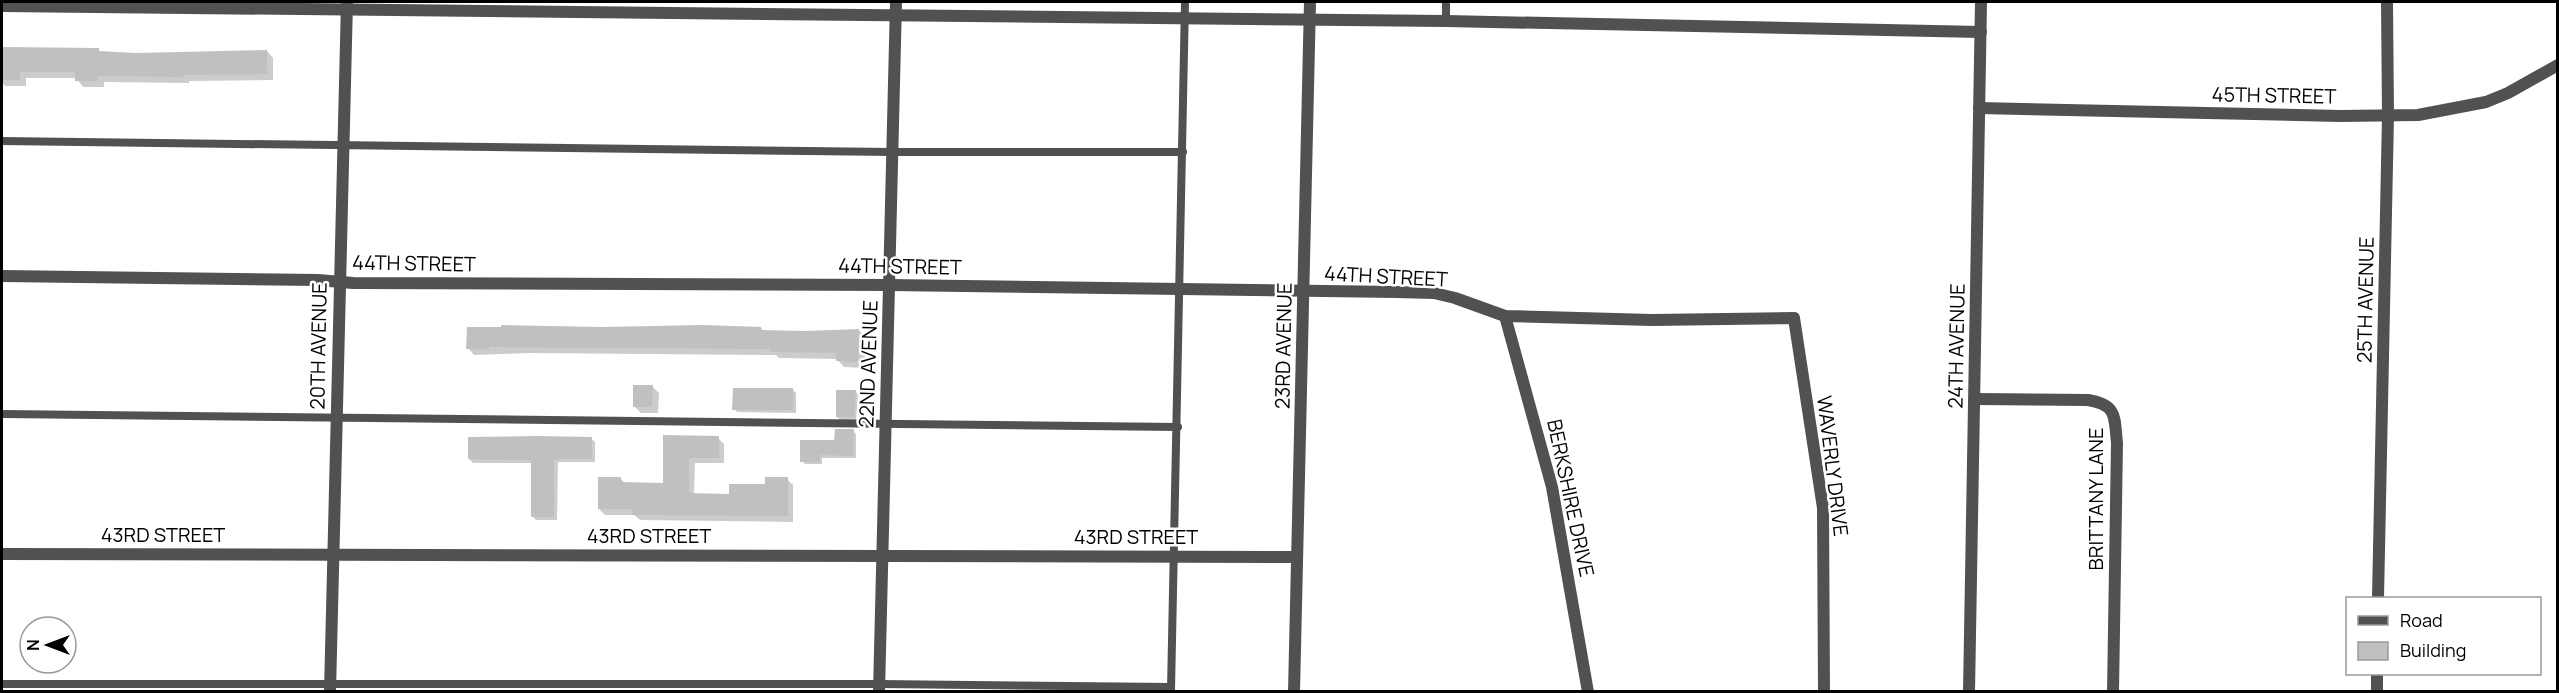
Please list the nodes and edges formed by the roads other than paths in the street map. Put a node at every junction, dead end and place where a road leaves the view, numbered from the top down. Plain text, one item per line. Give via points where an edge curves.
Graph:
1 (896, 2) edge
2 (1185, 2) edge
3 (1310, 2) edge
4 (1446, 2) edge
5 (1981, 2) edge
6 (2387, 2) edge
7 (2, 6) edge
8 (347, 6) edge
9 (895, 15) junction
10 (1185, 19) junction
11 (1310, 20) junction
12 (1446, 21) junction
13 (1981, 32) junction
14 (2558, 65) edge
15 (1979, 108) junction
16 (2388, 116) junction
17 (2, 141) edge
18 (344, 144) junction
19 (892, 152) junction
20 (1183, 152) junction
21 (2, 276) edge
22 (338, 281) junction
23 (890, 285) junction
24 (1180, 289) junction
25 (1304, 292) junction
26 (1505, 315) junction
27 (1794, 318) joint
28 (1975, 399) junction
29 (2, 414) edge
30 (337, 417) junction
31 (886, 423) junction
32 (1178, 427) junction
33 (2, 554) edge
34 (333, 554) junction
35 (882, 555) junction
36 (1175, 555) junction
37 (1297, 556) junction
38 (2378, 597) edge
39 (2377, 675) edge
40 (2, 684) edge
41 (330, 688) edge
42 (879, 688) edge
43 (1171, 689) edge
44 (1294, 692) edge
45 (1588, 692) edge
46 (1824, 692) edge
47 (1969, 692) edge
48 (2113, 692) edge
49 (2377, 692) edge

1 - 9 street, 22ND AVENUE
2 - 10 lane
3 - 11 street, 23RD AVENUE
4 - 12 lane
5 - 13 street, 24TH AVENUE
6 - 16 street, 25TH AVENUE
7 - 8 street
8 - 9 street
8 - 18 street, 20TH AVENUE
9 - 10 street
9 - 19 street, 22ND AVENUE
10 - 11 street
10 - 20 lane
11 - 12 street
11 - 25 street, 23RD AVENUE
12 - 13 street
13 - 15 street, 24TH AVENUE
14 - 16 street, 45TH STREET via 2486,102 2418,115
15 - 16 street, 45TH STREET
15 - 28 street, 24TH AVENUE
16 - 38 street, 25TH AVENUE
17 - 18 lane
18 - 19 lane
18 - 22 street, 20TH AVENUE
19 - 20 lane
19 - 23 street, 22ND AVENUE
20 - 24 lane
21 - 22 street, 44TH STREET
22 - 23 street, 44TH STREET
22 - 30 street, 20TH AVENUE
23 - 24 street, 44TH STREET
23 - 31 street, 22ND AVENUE
24 - 25 street, 44TH STREET
24 - 32 lane
25 - 26 street, 44TH STREET via 1434,293
25 - 37 street, 23RD AVENUE
26 - 27 street, 44TH STREET via 1652,320
26 - 45 street, BERKSHIRE DRIVE via 1552,487
27 - 46 street, WAVERLY DRIVE via 1823,508
28 - 47 street, 24TH AVENUE
28 - 48 street, BRITTANY LANE via 2088,400 2103,402 2110,408 2117,443
29 - 30 lane
30 - 31 lane
30 - 34 street, 20TH AVENUE
31 - 32 lane
31 - 35 street, 22ND AVENUE
32 - 36 lane
33 - 34 street, 43RD STREET
34 - 35 street, 43RD STREET
34 - 41 street, 20TH AVENUE
35 - 36 street, 43RD STREET
35 - 42 street, 22ND AVENUE
36 - 37 street, 43RD STREET
36 - 43 lane
37 - 44 street, 23RD AVENUE
39 - 49 street
40 - 41 lane
41 - 42 lane
42 - 43 lane

